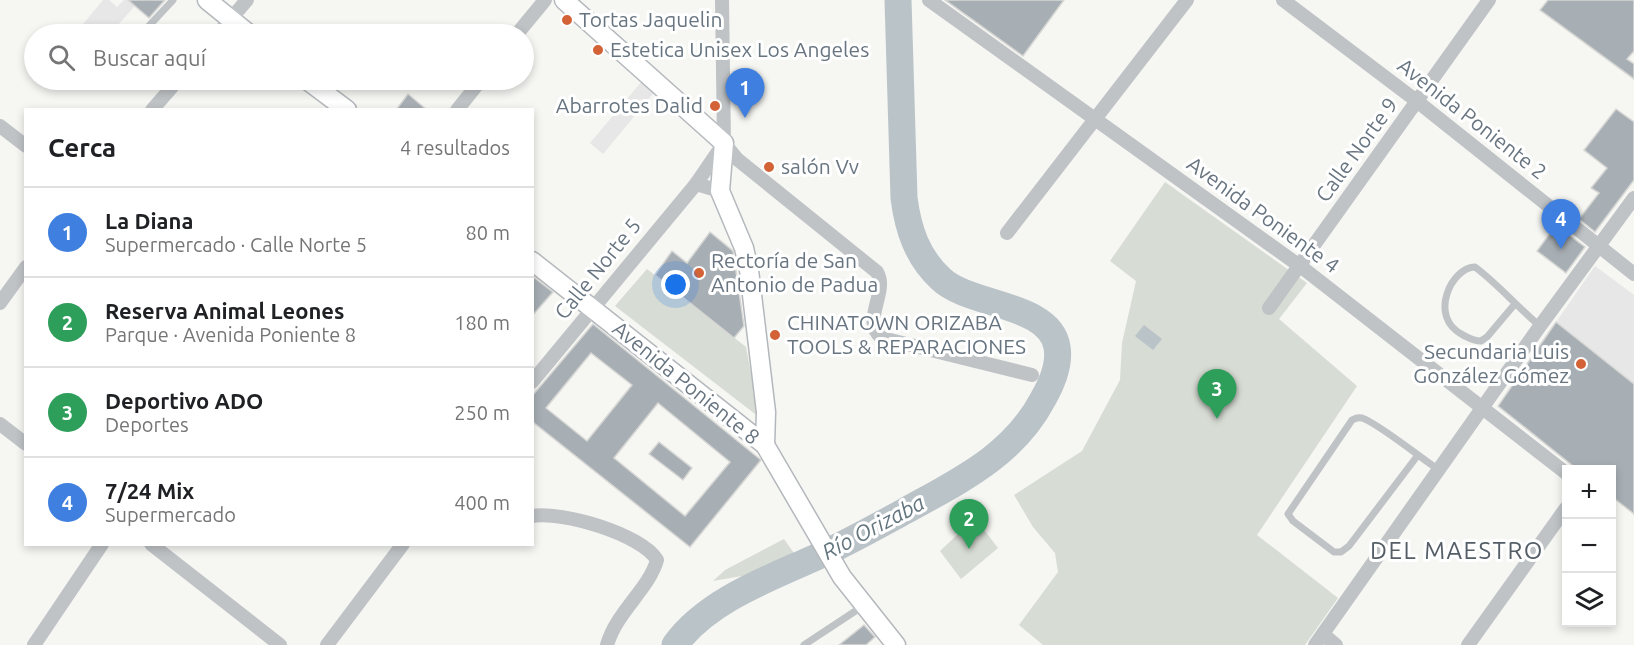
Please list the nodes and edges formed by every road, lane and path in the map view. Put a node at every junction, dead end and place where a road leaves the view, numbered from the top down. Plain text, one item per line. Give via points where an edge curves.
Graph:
1 (173, 0) edge
2 (207, 0) edge
3 (248, 0) edge
4 (545, 0) edge
5 (564, 0) edge
6 (722, 0) edge
7 (929, 0) edge
8 (1187, 0) edge
9 (1283, 0) edge
10 (1489, 0) edge
11 (231, 21) junction
12 (151, 24) edge
13 (228, 24) edge
14 (235, 24) edge
15 (525, 24) edge
16 (169, 90) edge
17 (321, 90) edge
18 (473, 90) edge
19 (1418, 102) junction
20 (154, 108) edge
21 (344, 108) edge
22 (459, 108) edge
23 (1095, 120) junction
24 (0, 126) edge
25 (724, 143) junction
26 (24, 144) edge
27 (696, 184) junction
28 (720, 191) junction
29 (1634, 198) edge
30 (1007, 233) dead end
31 (1598, 246) junction
32 (534, 263) edge
33 (1298, 266) junction
34 (24, 270) edge
35 (1634, 274) edge
36 (0, 303) edge
37 (1514, 305) junction
38 (1269, 308) dead end
39 (593, 309) junction
40 (1540, 326) junction
41 (1032, 375) dead end
42 (534, 380) edge
43 (1483, 408) junction
44 (0, 424) edge
45 (24, 442) edge
46 (765, 445) junction
47 (1418, 455) junction
48 (1439, 470) junction
49 (1562, 470) edge
50 (1562, 514) edge
51 (534, 516) edge
52 (101, 546) edge
53 (154, 546) edge
54 (401, 546) edge
55 (863, 606) junction
56 (1319, 640) edge
57 (808, 644) edge
58 (34, 645) edge
59 (280, 645) edge
60 (327, 645) edge
61 (607, 645) edge
62 (896, 645) edge
63 (1336, 645) edge
64 (1468, 645) edge

1 - 12 lane
2 - 11 street
3 - 11 street
4 - 15 street
5 - 25 street
6 - 25 street
7 - 23 street, Avenida Poniente 4
8 - 23 street
9 - 19 street, Avenida Poniente 2
10 - 19 street, Calle Norte 9
11 - 13 street
11 - 14 street
16 - 20 street
17 - 21 street
18 - 22 street
19 - 31 street, Avenida Poniente 2
19 - 33 street, Calle Norte 9
23 - 30 street
23 - 33 street, Avenida Poniente 4
24 - 26 street
25 - 27 street, Calle Norte 5
25 - 28 street
25 - 41 street via 737,159 877,272 880,285 875,333 882,338
27 - 28 street
27 - 39 street, Calle Norte 5
28 - 46 street via 749,270 766,412
29 - 31 street
31 - 35 street, Avenida Poniente 2
31 - 40 street
32 - 39 street, Avenida Poniente 8
33 - 38 street, Calle Norte 9
33 - 43 street, Avenida Poniente 4
34 - 36 street
37 - 37 lane via 1481,341 1456,332 1443,312 1445,298 1468,267 1475,267 1492,280
37 - 40 lane
39 - 42 street, Calle Norte 5
39 - 46 street, Avenida Poniente 8
40 - 43 street
43 - 48 street
43 - 49 street, Avenida Poniente 4
44 - 45 street
46 - 55 street, Avenida Poniente 8 via 813,531
47 - 47 lane via 1357,418 1288,514 1334,552 1341,552
47 - 48 lane
48 - 56 street
50 - 64 street
51 - 61 street via 555,514 593,523 650,549 657,560 654,571 619,617
52 - 58 street
53 - 59 street
54 - 60 street
55 - 57 lane
55 - 62 street, Avenida Poniente 8
56 - 63 street

